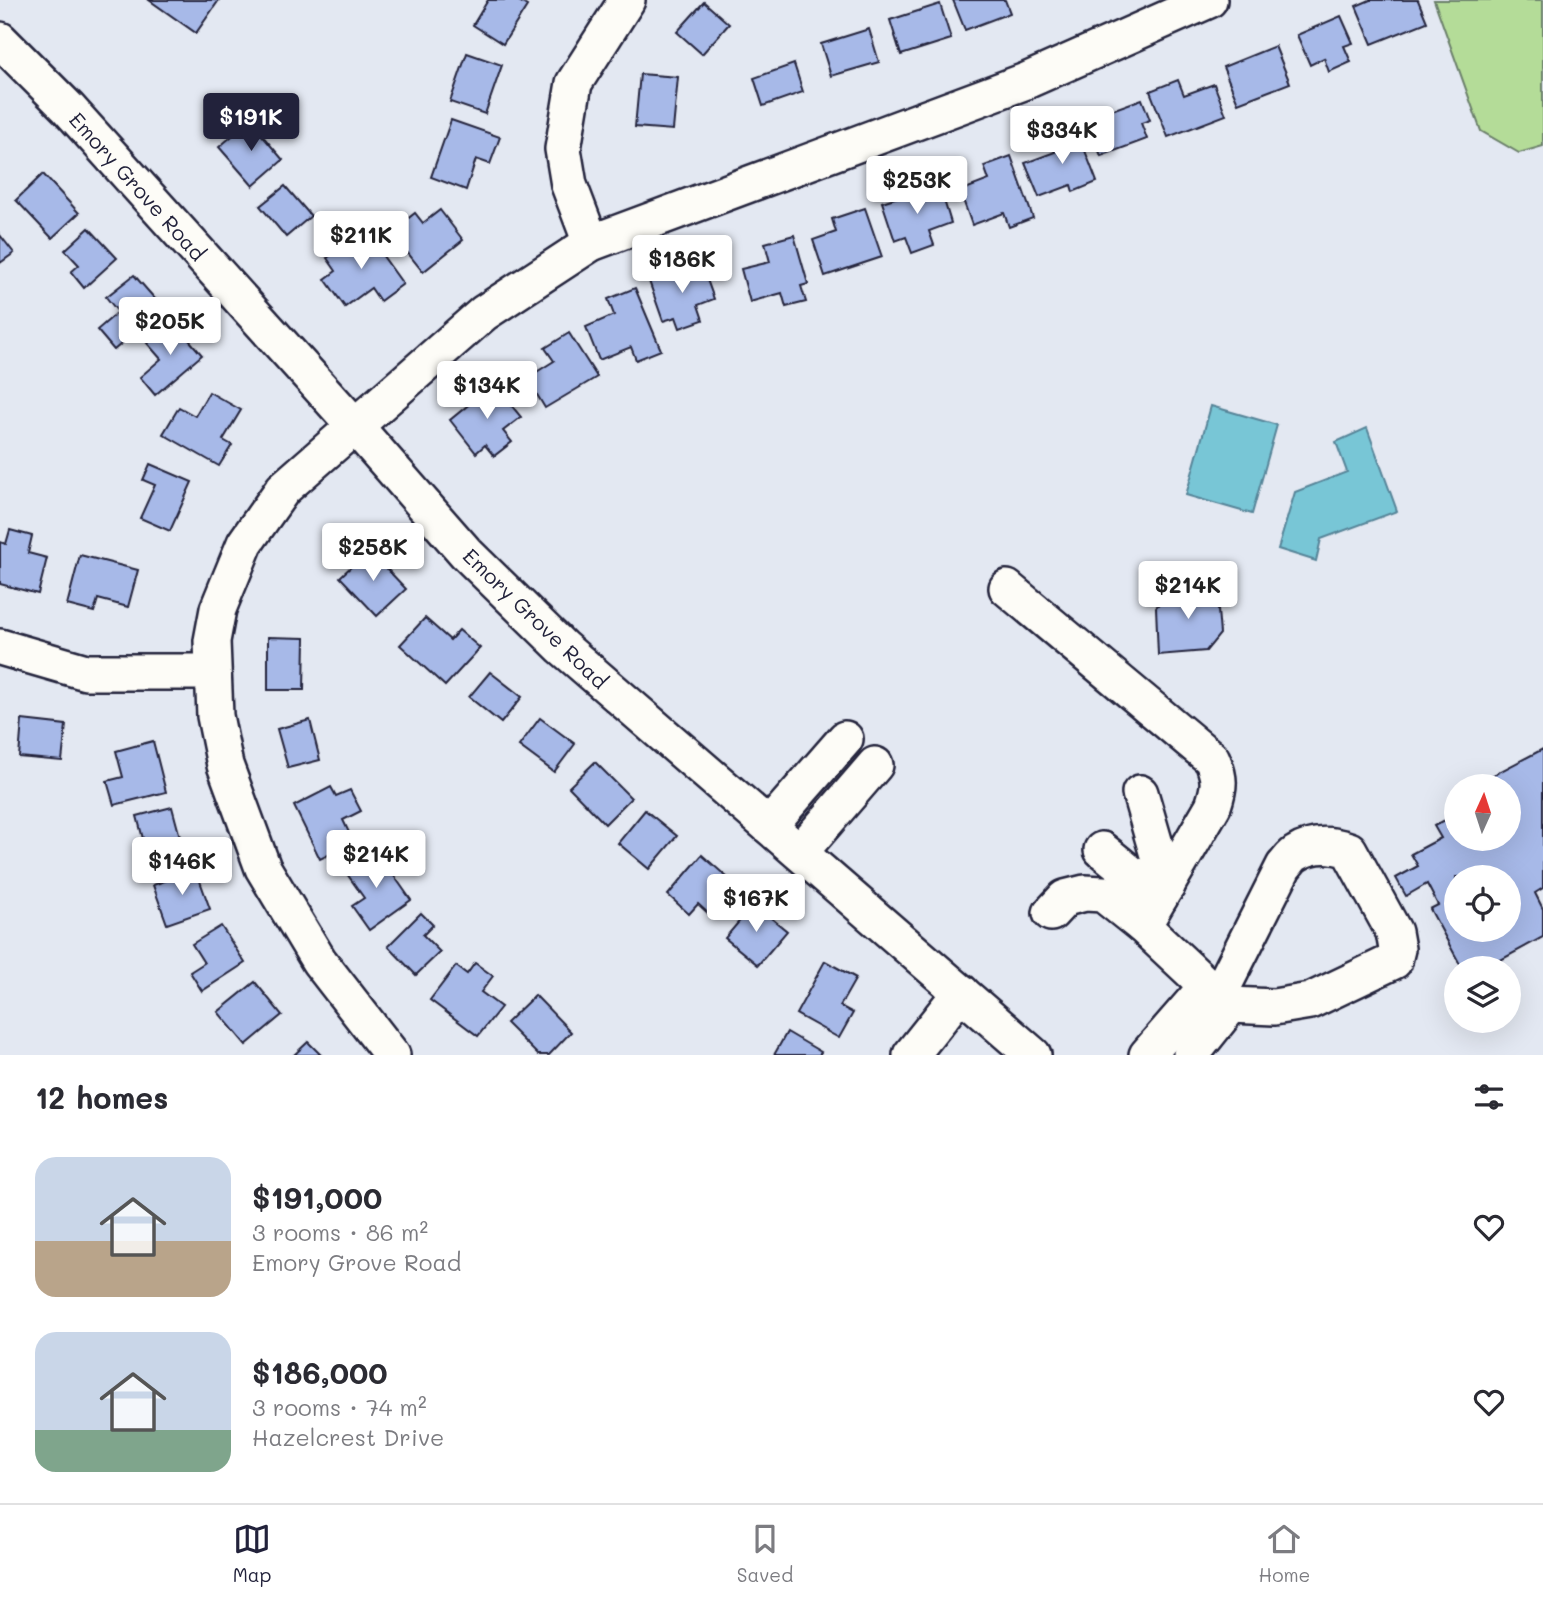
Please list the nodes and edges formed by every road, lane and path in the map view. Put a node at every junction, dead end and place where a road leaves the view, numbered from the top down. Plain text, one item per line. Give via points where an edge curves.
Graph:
1 (628, 0) edge
2 (1209, 0) edge
3 (0, 40) edge
4 (591, 243) junction
5 (354, 425) junction
6 (1007, 588) dead end
7 (0, 647) edge
8 (212, 672) junction
9 (845, 739) dead end
10 (875, 765) dead end
11 (1140, 793) dead end
12 (769, 826) junction
13 (1102, 850) dead end
14 (800, 852) junction
15 (1156, 903) junction
16 (1051, 913) dead end
17 (961, 992) junction
18 (1219, 996) junction
19 (1029, 1054) edge
20 (392, 1055) edge
21 (911, 1055) edge
22 (1147, 1055) edge
23 (1191, 1055) edge

1 - 4 street via 574,83 563,149 569,185
2 - 4 street via 1026,81
3 - 5 street, Emory Grove Road via 68,108
4 - 5 street via 484,313
5 - 8 street via 283,489 245,543 218,609
5 - 12 street, Emory Grove Road via 466,552 562,647
6 - 15 street via 1212,759 1218,774 1213,806
7 - 8 street via 86,672
8 - 20 street via 225,765 263,868 319,961
9 - 12 street
10 - 14 street
11 - 15 street
12 - 14 street, Emory Grove Road
13 - 15 street
14 - 17 street, Emory Grove Road
15 - 16 street via 1085,893 1065,898
15 - 18 street
17 - 19 street, Emory Grove Road
17 - 21 street
18 - 18 street via 1274,1007 1310,1001 1394,961 1394,932 1349,850 1317,845 1296,853 1284,866
18 - 22 street
18 - 23 street

